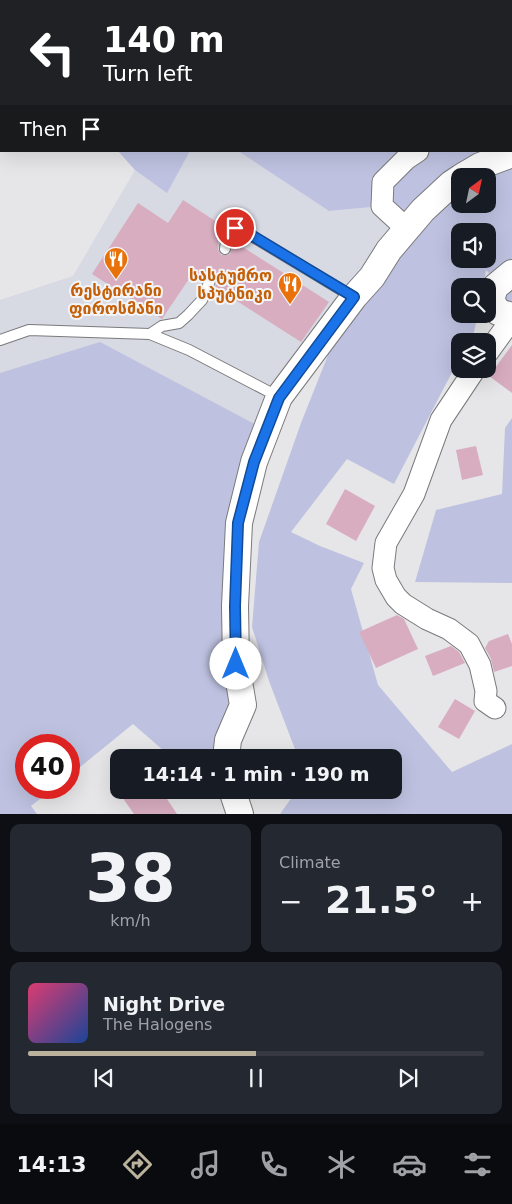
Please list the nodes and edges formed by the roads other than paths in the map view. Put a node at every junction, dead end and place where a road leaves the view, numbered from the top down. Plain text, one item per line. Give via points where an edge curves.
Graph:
1 (416, 152) edge
2 (512, 154) edge
3 (477, 168) edge
4 (451, 183) edge
5 (407, 229) junction
6 (224, 249) dead end
7 (512, 273) edge
8 (210, 278) dead end
9 (354, 297) junction
10 (512, 317) edge
11 (150, 334) junction
12 (0, 340) edge
13 (496, 340) edge
14 (469, 378) edge
15 (279, 398) junction
16 (495, 708) dead end
17 (227, 749) edge
18 (235, 799) edge
19 (240, 814) edge

1 - 5 street via 383,182 382,206
2 - 3 street
4 - 5 street
5 - 9 street
6 - 9 lane via 227,233 240,229
7 - 10 street via 495,287 491,300 498,312
8 - 11 lane via 202,300 188,315 179,323 162,326
9 - 15 street
10 - 13 street
11 - 12 lane via 29,330
11 - 15 lane via 189,350
14 - 16 street via 441,420 414,494 386,543 383,568 386,580 403,604 450,629 469,644 480,665 486,690 485,701
15 - 17 street via 254,462 238,523 236,664 243,705
18 - 19 street

